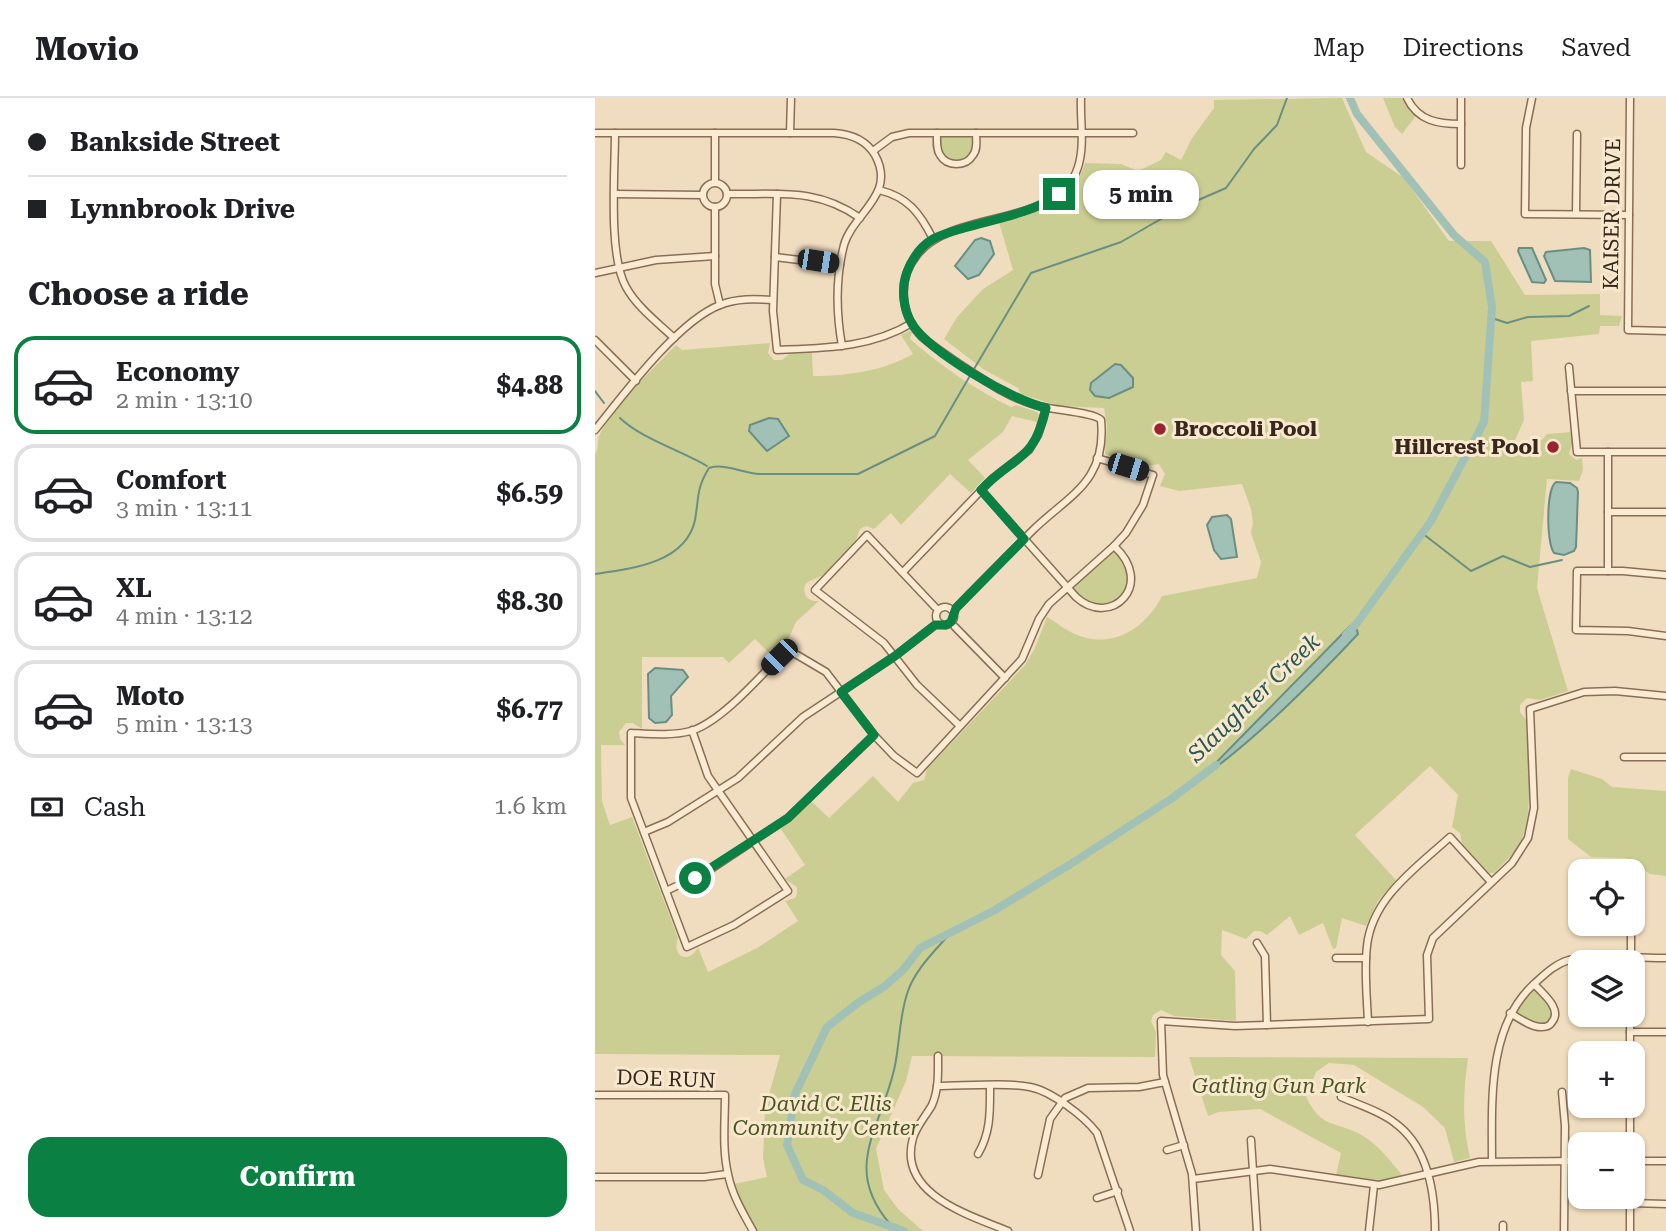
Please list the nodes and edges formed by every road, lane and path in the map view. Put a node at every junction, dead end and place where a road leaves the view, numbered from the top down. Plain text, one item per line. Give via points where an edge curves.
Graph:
1 (791, 98) edge
2 (1081, 98) edge
3 (1407, 98) edge
4 (1461, 98) edge
5 (1532, 98) edge
6 (1630, 98) edge
7 (1461, 124) junction
8 (595, 133) edge
9 (615, 133) junction
10 (715, 133) junction
11 (790, 133) junction
12 (976, 133) junction
13 (1081, 133) junction
14 (937, 134) junction
15 (1133, 134) dead end
16 (1577, 134) dead end
17 (873, 151) junction
18 (1461, 165) dead end
19 (715, 182) junction
20 (879, 190) junction
21 (615, 194) junction
22 (727, 194) junction
23 (777, 194) junction
24 (702, 195) junction
25 (715, 207) junction
26 (1576, 214) junction
27 (1629, 215) junction
28 (860, 218) junction
29 (933, 239) junction
30 (715, 257) junction
31 (775, 257) junction
32 (840, 265) junction
33 (619, 268) junction
34 (595, 274) edge
35 (773, 300) junction
36 (720, 305) junction
37 (912, 323) junction
38 (1666, 331) edge
39 (674, 338) junction
40 (595, 340) edge
41 (842, 346) junction
42 (1569, 367) dead end
43 (635, 381) junction
44 (1571, 391) junction
45 (1666, 391) edge
46 (1046, 408) junction
47 (595, 430) edge
48 (1608, 452) junction
49 (1666, 452) edge
50 (1097, 458) junction
51 (981, 490) junction
52 (1608, 512) junction
53 (1666, 512) edge
54 (1024, 539) junction
55 (1114, 546) junction
56 (1608, 571) junction
57 (902, 572) junction
58 (1666, 575) edge
59 (1068, 587) junction
60 (945, 616) junction
61 (1666, 636) edge
62 (895, 656) junction
63 (1005, 678) junction
64 (841, 692) junction
65 (1666, 696) edge
66 (960, 726) junction
67 (692, 730) junction
68 (874, 735) junction
69 (1624, 757) dead end
70 (1666, 757) edge
71 (718, 791) junction
72 (644, 832) junction
73 (753, 842) junction
74 (1491, 882) junction
75 (666, 891) junction
76 (1258, 943) dead end
77 (1336, 958) dead end
78 (1366, 958) junction
79 (1666, 958) edge
80 (1645, 959) edge
81 (1568, 961) edge
82 (1534, 984) junction
83 (1510, 1013) junction
84 (1368, 1022) junction
85 (1267, 1025) junction
86 (1630, 1027) edge
87 (1630, 1032) junction
88 (1666, 1032) edge
89 (1630, 1041) edge
90 (938, 1056) dead end
91 (1165, 1082) junction
92 (937, 1086) junction
93 (990, 1086) junction
94 (1562, 1093) dead end
95 (595, 1095) edge
96 (1341, 1097) dead end
97 (1061, 1103) junction
98 (1251, 1140) dead end
99 (1184, 1145) junction
100 (1167, 1150) dead end
101 (978, 1154) dead end
102 (1492, 1161) junction
103 (1564, 1161) junction
104 (1568, 1161) edge
105 (1645, 1161) edge
106 (1666, 1161) edge
107 (1253, 1170) junction
108 (727, 1174) junction
109 (1038, 1175) dead end
110 (1427, 1175) junction
111 (595, 1177) edge
112 (1193, 1179) junction
113 (1374, 1185) junction
114 (1118, 1191) junction
115 (1097, 1198) dead end
116 (1645, 1201) edge
117 (1666, 1203) edge
118 (1630, 1209) edge
119 (753, 1231) edge
120 (1007, 1231) edge
121 (1130, 1231) edge
122 (1196, 1231) edge
123 (1257, 1231) edge
124 (1369, 1231) edge
125 (1435, 1231) edge
126 (1564, 1231) edge
127 (1630, 1231) edge

1 - 11 street
2 - 13 street
3 - 7 street via 1428,120
4 - 7 street
5 - 26 street via 1526,128 1525,214
6 - 27 street, KAISER DRIVE
7 - 18 street
8 - 9 street
9 - 10 street
9 - 21 street
10 - 11 street
10 - 19 street
11 - 17 street via 848,134
12 - 13 street
12 - 14 street
12 - 14 street via 974,155 958,164 940,156
13 - 15 street
13 - 29 street via 1076,173 1059,194
14 - 17 street via 895,135
16 - 26 street
17 - 20 street via 880,171
19 - 22 street
19 - 24 street via 707,185
20 - 28 street
20 - 29 street via 910,204
21 - 24 street
21 - 33 street
22 - 23 street
22 - 25 street via 725,202
23 - 28 street via 818,197
23 - 31 street
24 - 25 street via 707,205
25 - 30 street
26 - 27 street
27 - 38 street, KAISER DRIVE via 1628,330
28 - 32 street via 846,240
29 - 37 street via 916,256 905,280 905,308
30 - 33 street via 666,258
30 - 36 street
31 - 32 street
31 - 35 street
32 - 41 street via 836,302
33 - 34 street
33 - 39 street via 630,293
35 - 36 street
35 - 41 street via 777,350
36 - 39 street
37 - 41 street via 889,336
37 - 46 street via 925,338 978,376 1019,400
39 - 43 street
40 - 43 street
42 - 44 street
43 - 47 street
44 - 45 street
44 - 48 street via 1577,452
46 - 50 street via 1100,418
46 - 51 street via 1029,450
48 - 49 street
48 - 52 street
50 - 54 street via 1078,492
50 - 55 street via 1153,475 1139,512
51 - 54 street
51 - 57 street
52 - 53 street
52 - 56 street
54 - 59 street
54 - 60 street
55 - 59 street
55 - 59 street via 1132,572 1129,590 1120,601 1095,607
56 - 58 street
56 - 61 street via 1577,571 1576,630
57 - 60 street
57 - 62 street via 867,536 815,590 880,639
59 - 63 street via 1045,609 1025,654
60 - 62 street
60 - 63 street
62 - 64 street
62 - 66 street via 917,685
63 - 66 street
64 - 67 street via 823,670 787,649 721,713
64 - 68 street
64 - 71 street via 803,716 743,774
65 - 74 street via 1584,692 1531,709 1534,808 1528,838 1512,863
66 - 68 street via 917,773
67 - 71 street via 703,766
67 - 72 street via 631,733 630,794
68 - 73 street via 788,818
69 - 70 street
71 - 72 street
71 - 73 street
72 - 75 street
73 - 75 street
73 - 75 street via 788,891 734,925 687,947
74 - 78 street via 1450,837 1386,898 1371,928
74 - 84 street via 1430,944 1429,1019
76 - 85 street via 1265,956
77 - 78 street
78 - 84 street
79 - 80 street
81 - 82 street
82 - 83 street
82 - 83 street via 1555,1008 1551,1024 1538,1027
83 - 102 street via 1500,1037 1492,1104
84 - 85 street
85 - 91 street via 1161,1021
86 - 87 street
87 - 88 street
87 - 89 street
90 - 92 street
91 - 97 street via 1088,1088
91 - 99 street
92 - 93 street
92 - 120 street via 914,1136 912,1157 917,1177 940,1200
93 - 97 street via 1032,1087
93 - 101 street via 989,1124
94 - 103 street
95 - 108 street, DOE RUN via 725,1095
96 - 110 street via 1387,1117 1403,1130 1420,1150
97 - 109 street via 1050,1119
97 - 114 street via 1097,1133
98 - 107 street
99 - 100 street
99 - 112 street
102 - 103 street
102 - 110 street
103 - 104 street
103 - 126 street
105 - 106 street
107 - 112 street
107 - 113 street via 1291,1170
107 - 123 street
108 - 111 street
108 - 119 street, DOE RUN
110 - 113 street
110 - 125 street
112 - 122 street
113 - 124 street
114 - 115 street
114 - 121 street
116 - 117 street
118 - 127 street

